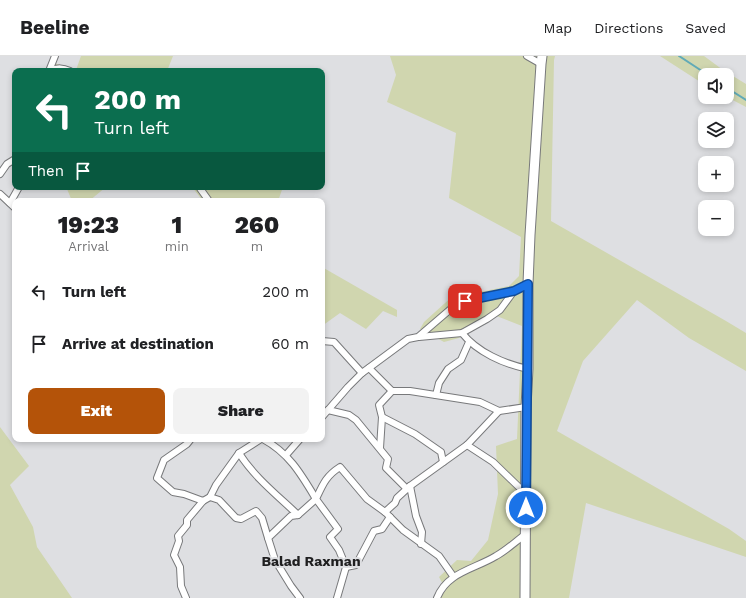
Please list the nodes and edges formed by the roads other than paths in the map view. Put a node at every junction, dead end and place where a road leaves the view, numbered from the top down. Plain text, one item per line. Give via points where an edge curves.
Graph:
1 (55, 56) edge
2 (527, 56) edge
3 (541, 60) edge
4 (50, 68) edge
5 (12, 161) edge
6 (0, 174) edge
7 (0, 194) edge
8 (12, 199) edge
9 (10, 203) joint
10 (528, 284) junction
11 (514, 291) junction
12 (462, 333) junction
13 (418, 337) junction
14 (325, 341) edge
15 (469, 342) junction
16 (369, 368) junction
17 (528, 369) junction
18 (362, 373) junction
19 (392, 391) junction
20 (436, 395) junction
21 (526, 407) junction
22 (328, 410) junction
23 (499, 411) junction
24 (325, 414) edge
25 (382, 417) junction
26 (189, 442) edge
27 (255, 442) edge
28 (269, 442) edge
29 (297, 442) edge
30 (467, 445) junction
31 (380, 448) junction
32 (239, 453) junction
33 (286, 455) junction
34 (443, 462) junction
35 (409, 488) junction
36 (526, 494) junction
37 (210, 497) junction
38 (316, 499) junction
39 (203, 501) junction
40 (388, 514) junction
41 (298, 515) junction
42 (526, 534) junction
43 (268, 538) junction
44 (421, 544) junction
45 (346, 567) junction
46 (453, 576) junction
47 (439, 597) edge
48 (186, 598) edge
49 (300, 598) edge
50 (337, 598) edge
51 (525, 598) edge

1 - 4 street
2 - 3 street
3 - 10 street
5 - 6 street
7 - 9 street
8 - 9 street
10 - 11 street
10 - 17 street
11 - 12 street via 500,310
11 - 13 street via 465,301 453,307
12 - 13 street
12 - 15 street
13 - 16 street via 408,339
14 - 18 street via 334,342
15 - 17 street via 513,366
15 - 20 street via 461,360 448,369 439,383
16 - 18 street
16 - 19 street
17 - 21 street
18 - 22 street
19 - 20 street
19 - 25 street via 379,405
20 - 23 street via 480,402
21 - 23 street
21 - 36 street
22 - 24 street
22 - 31 street via 349,415 356,420
23 - 30 street
25 - 31 street
25 - 34 street via 415,434 441,452
26 - 39 street via 164,460 157,478 173,492
27 - 32 street
28 - 33 street
29 - 33 street
30 - 34 street
30 - 36 street via 493,462
31 - 35 street via 388,459 386,468
32 - 37 street
32 - 41 street via 261,480
33 - 38 street
34 - 35 street
35 - 40 street via 397,498
35 - 44 street via 422,532
36 - 42 street
37 - 39 street
37 - 43 street via 219,500 236,518 241,519 256,511 262,518
38 - 40 street via 324,481 340,468 367,499
38 - 41 street
38 - 45 street via 338,529 330,537 340,550
39 - 48 street via 178,536 179,541 174,555 180,567 181,586
40 - 44 street
40 - 45 street via 382,529 374,531 356,565
41 - 43 street via 291,516
42 - 46 street via 496,556
42 - 51 street
43 - 49 street via 275,560
44 - 46 street via 439,556
45 - 50 street
46 - 47 street

